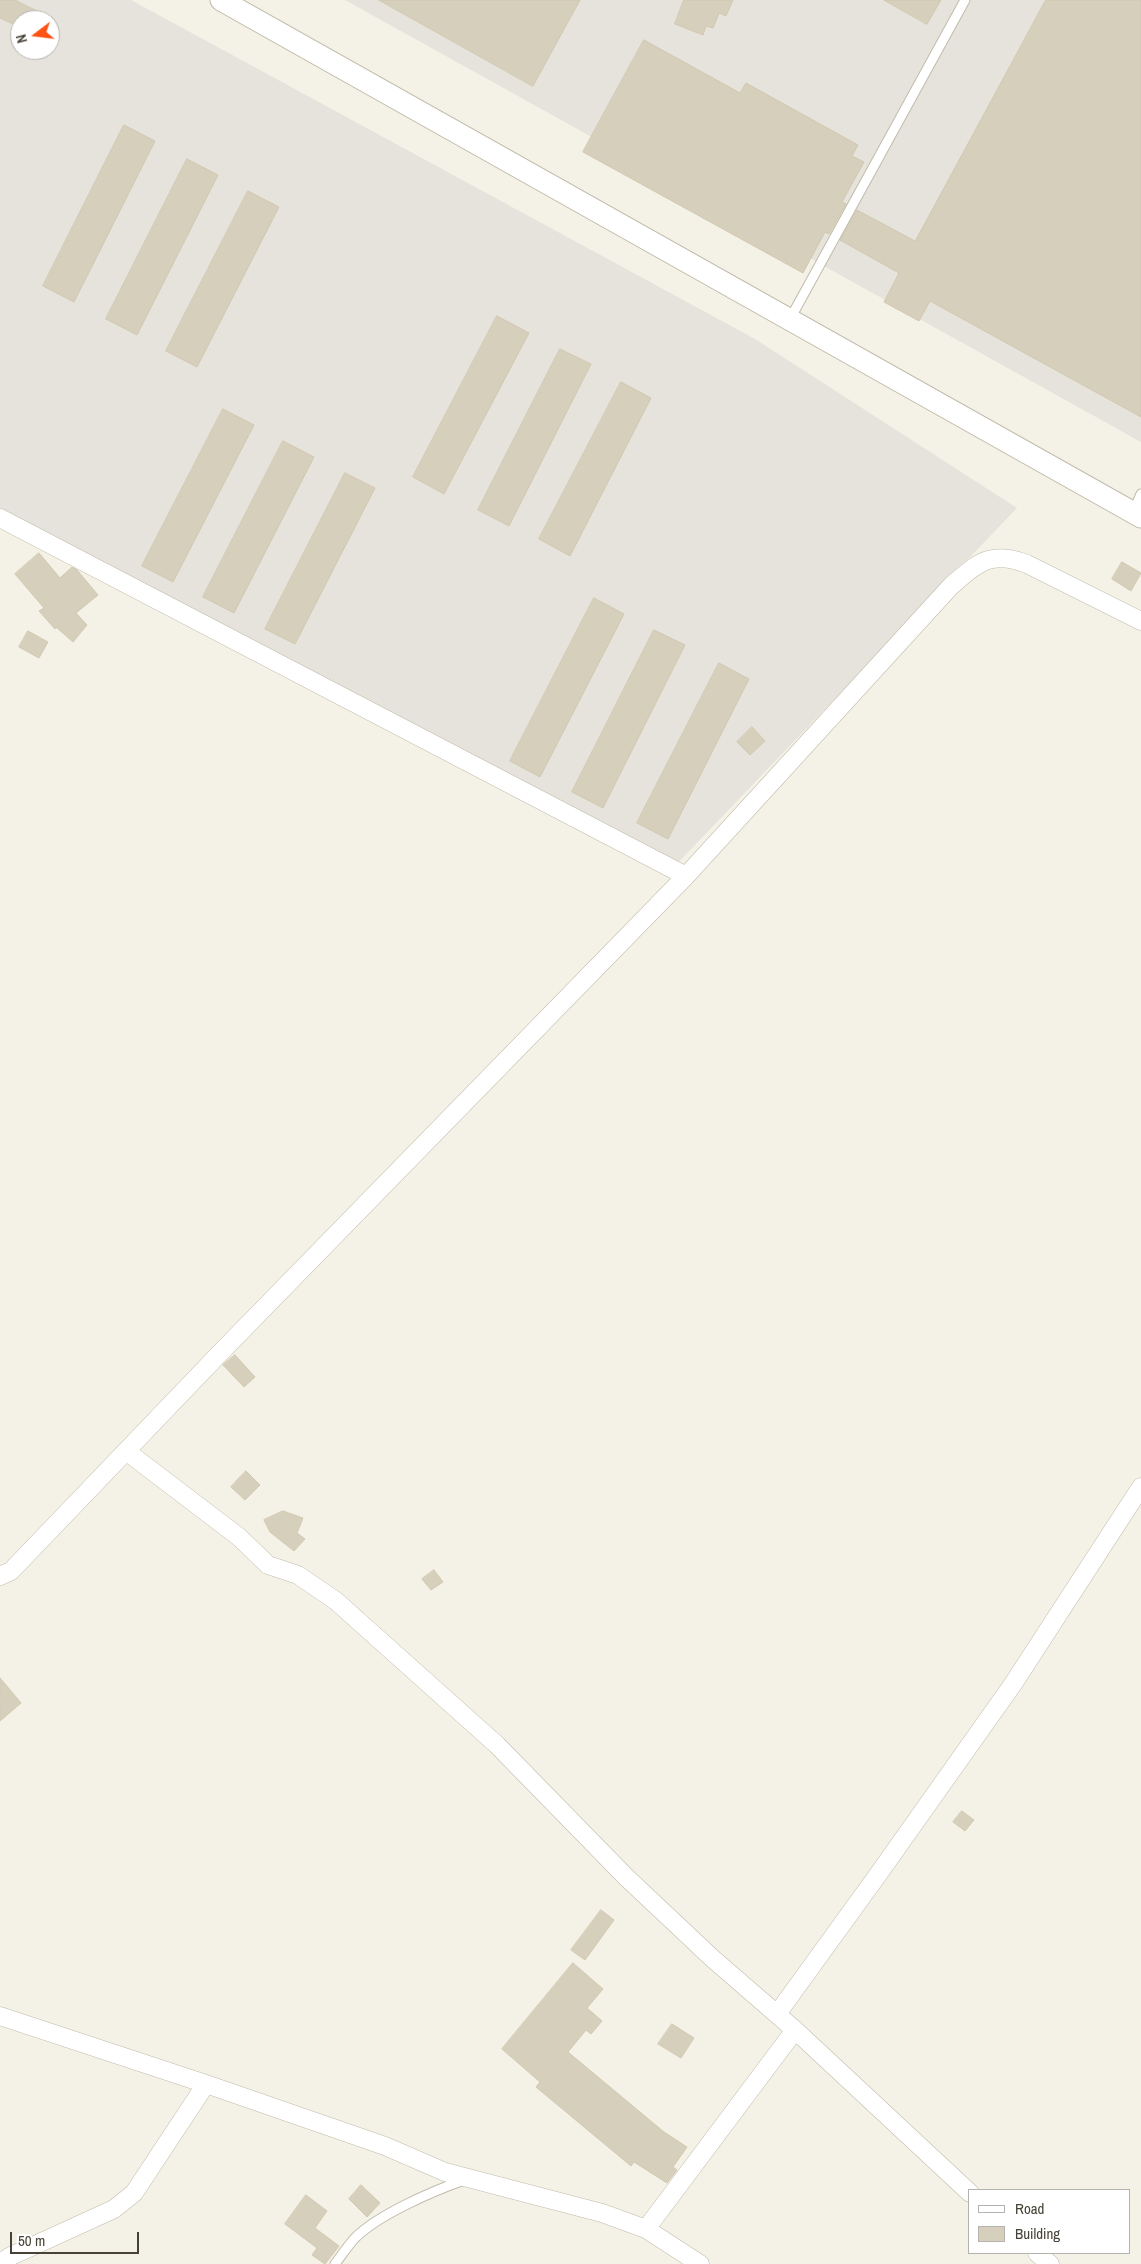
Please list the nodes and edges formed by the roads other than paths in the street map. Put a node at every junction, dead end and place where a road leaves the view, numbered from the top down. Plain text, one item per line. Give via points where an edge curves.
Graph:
1 (221, 0) edge
2 (965, 0) edge
3 (790, 319) junction
4 (1138, 508) edge
5 (0, 518) edge
6 (1141, 621) edge
7 (686, 876) junction
8 (126, 1451) junction
9 (1141, 1487) edge
10 (0, 1576) edge
11 (777, 2014) junction
12 (0, 2016) edge
13 (795, 2030) junction
14 (206, 2084) junction
15 (472, 2178) junction
16 (968, 2191) edge
17 (646, 2229) junction
18 (1038, 2254) edge
19 (0, 2264) edge
20 (335, 2264) edge
21 (700, 2264) edge
22 (1050, 2264) edge

1 - 3 street
2 - 3 lane
3 - 4 street
5 - 7 street
6 - 7 street via 1011,558 999,556 970,569
7 - 8 street
8 - 10 street via 11,1571
8 - 11 street via 233,1532 268,1565 298,1575 336,1601 497,1745 633,1884
9 - 11 street via 1013,1684
11 - 13 street
12 - 14 street
13 - 16 street
13 - 17 street
14 - 15 street via 385,2146 446,2172
14 - 19 street via 134,2193 114,2209
15 - 17 street via 602,2213
15 - 20 lane via 410,2202 355,2238
17 - 21 street
18 - 22 street

